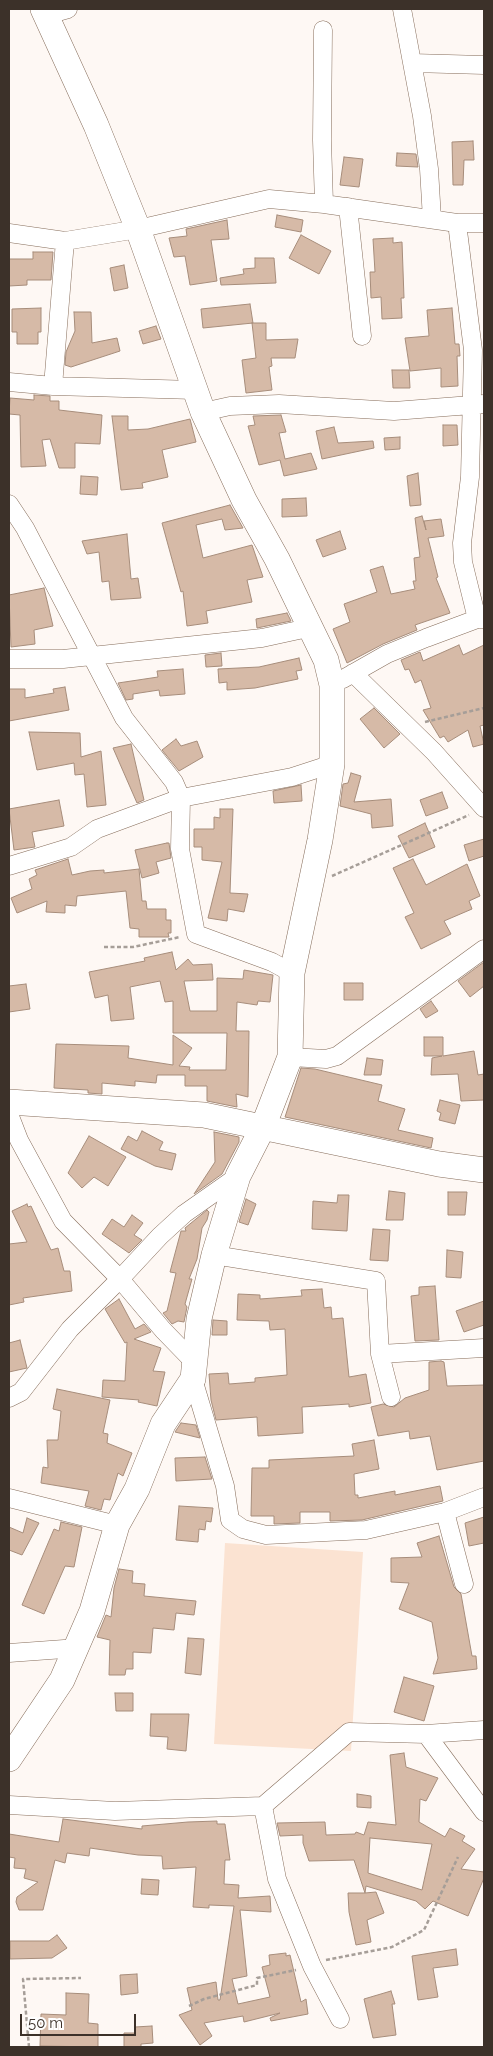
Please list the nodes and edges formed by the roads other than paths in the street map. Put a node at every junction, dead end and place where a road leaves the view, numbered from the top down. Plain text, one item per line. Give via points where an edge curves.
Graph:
1 (402, 9) edge
2 (53, 11) edge
3 (323, 30) dead end
4 (412, 63) junction
5 (484, 65) edge
6 (324, 204) junction
7 (348, 207) junction
8 (432, 219) junction
9 (457, 223) junction
10 (484, 223) edge
11 (138, 229) junction
12 (9, 233) edge
13 (65, 241) junction
14 (362, 336) dead end
15 (9, 382) edge
16 (53, 386) junction
17 (199, 401) junction
18 (478, 405) edge
19 (9, 504) edge
20 (481, 619) edge
21 (308, 628) junction
22 (90, 655) junction
23 (9, 659) edge
24 (342, 679) junction
25 (332, 764) junction
26 (181, 798) junction
27 (484, 808) edge
28 (9, 866) edge
29 (484, 949) edge
30 (292, 973) junction
31 (290, 1057) junction
32 (9, 1102) edge
33 (9, 1114) edge
34 (263, 1127) junction
35 (14, 1147) edge
36 (484, 1170) edge
37 (238, 1176) junction
38 (214, 1255) junction
39 (120, 1279) junction
40 (484, 1348) edge
41 (380, 1354) junction
42 (194, 1370) junction
43 (391, 1397) dead end
44 (9, 1398) edge
45 (9, 1498) edge
46 (484, 1498) edge
47 (445, 1512) junction
48 (117, 1525) junction
49 (464, 1584) dead end
50 (78, 1648) junction
51 (9, 1653) edge
52 (484, 1730) edge
53 (426, 1734) junction
54 (9, 1759) edge
55 (9, 1805) edge
56 (264, 1806) junction
57 (484, 1812) edge
58 (340, 2019) dead end

1 - 4 street
2 - 11 street
3 - 6 street
4 - 5 street
4 - 8 street via 426,142
6 - 7 street
6 - 11 street via 269,199
7 - 8 street
7 - 14 street
8 - 9 street
9 - 10 street
9 - 18 street
11 - 13 street
11 - 17 street
12 - 13 street
13 - 16 street
15 - 16 street
16 - 17 street
17 - 18 street via 230,406 279,404 394,411
17 - 21 street
18 - 20 street via 462,543 463,562
19 - 22 street via 25,528
20 - 24 street via 388,654
21 - 22 street via 262,638
21 - 24 street via 326,660
22 - 23 street via 63,659
22 - 26 street via 124,718 174,782
24 - 25 street
24 - 27 street via 406,726
25 - 26 street via 292,777
25 - 30 street
26 - 28 street via 97,829 71,846
26 - 30 street via 180,849 196,934 272,962
29 - 31 street via 337,1056 326,1059
30 - 31 street
31 - 34 street
32 - 34 street via 204,1116
33 - 35 street
34 - 36 street via 439,1164
34 - 37 street
35 - 39 street via 64,1221
37 - 38 street
37 - 39 street via 184,1214
38 - 41 street via 376,1281
38 - 42 street via 200,1319
39 - 42 street
39 - 44 street via 63,1336 21,1392
40 - 41 street
41 - 43 street
42 - 47 street via 225,1486 230,1520 243,1529 266,1535 366,1530
42 - 48 street via 163,1424 137,1489
45 - 48 street
46 - 47 street
47 - 49 street
48 - 50 street
50 - 51 street
50 - 54 street via 62,1680
52 - 53 street
53 - 56 street via 349,1732
53 - 57 street
55 - 56 street via 115,1811
56 - 58 street via 277,1878 312,1964

